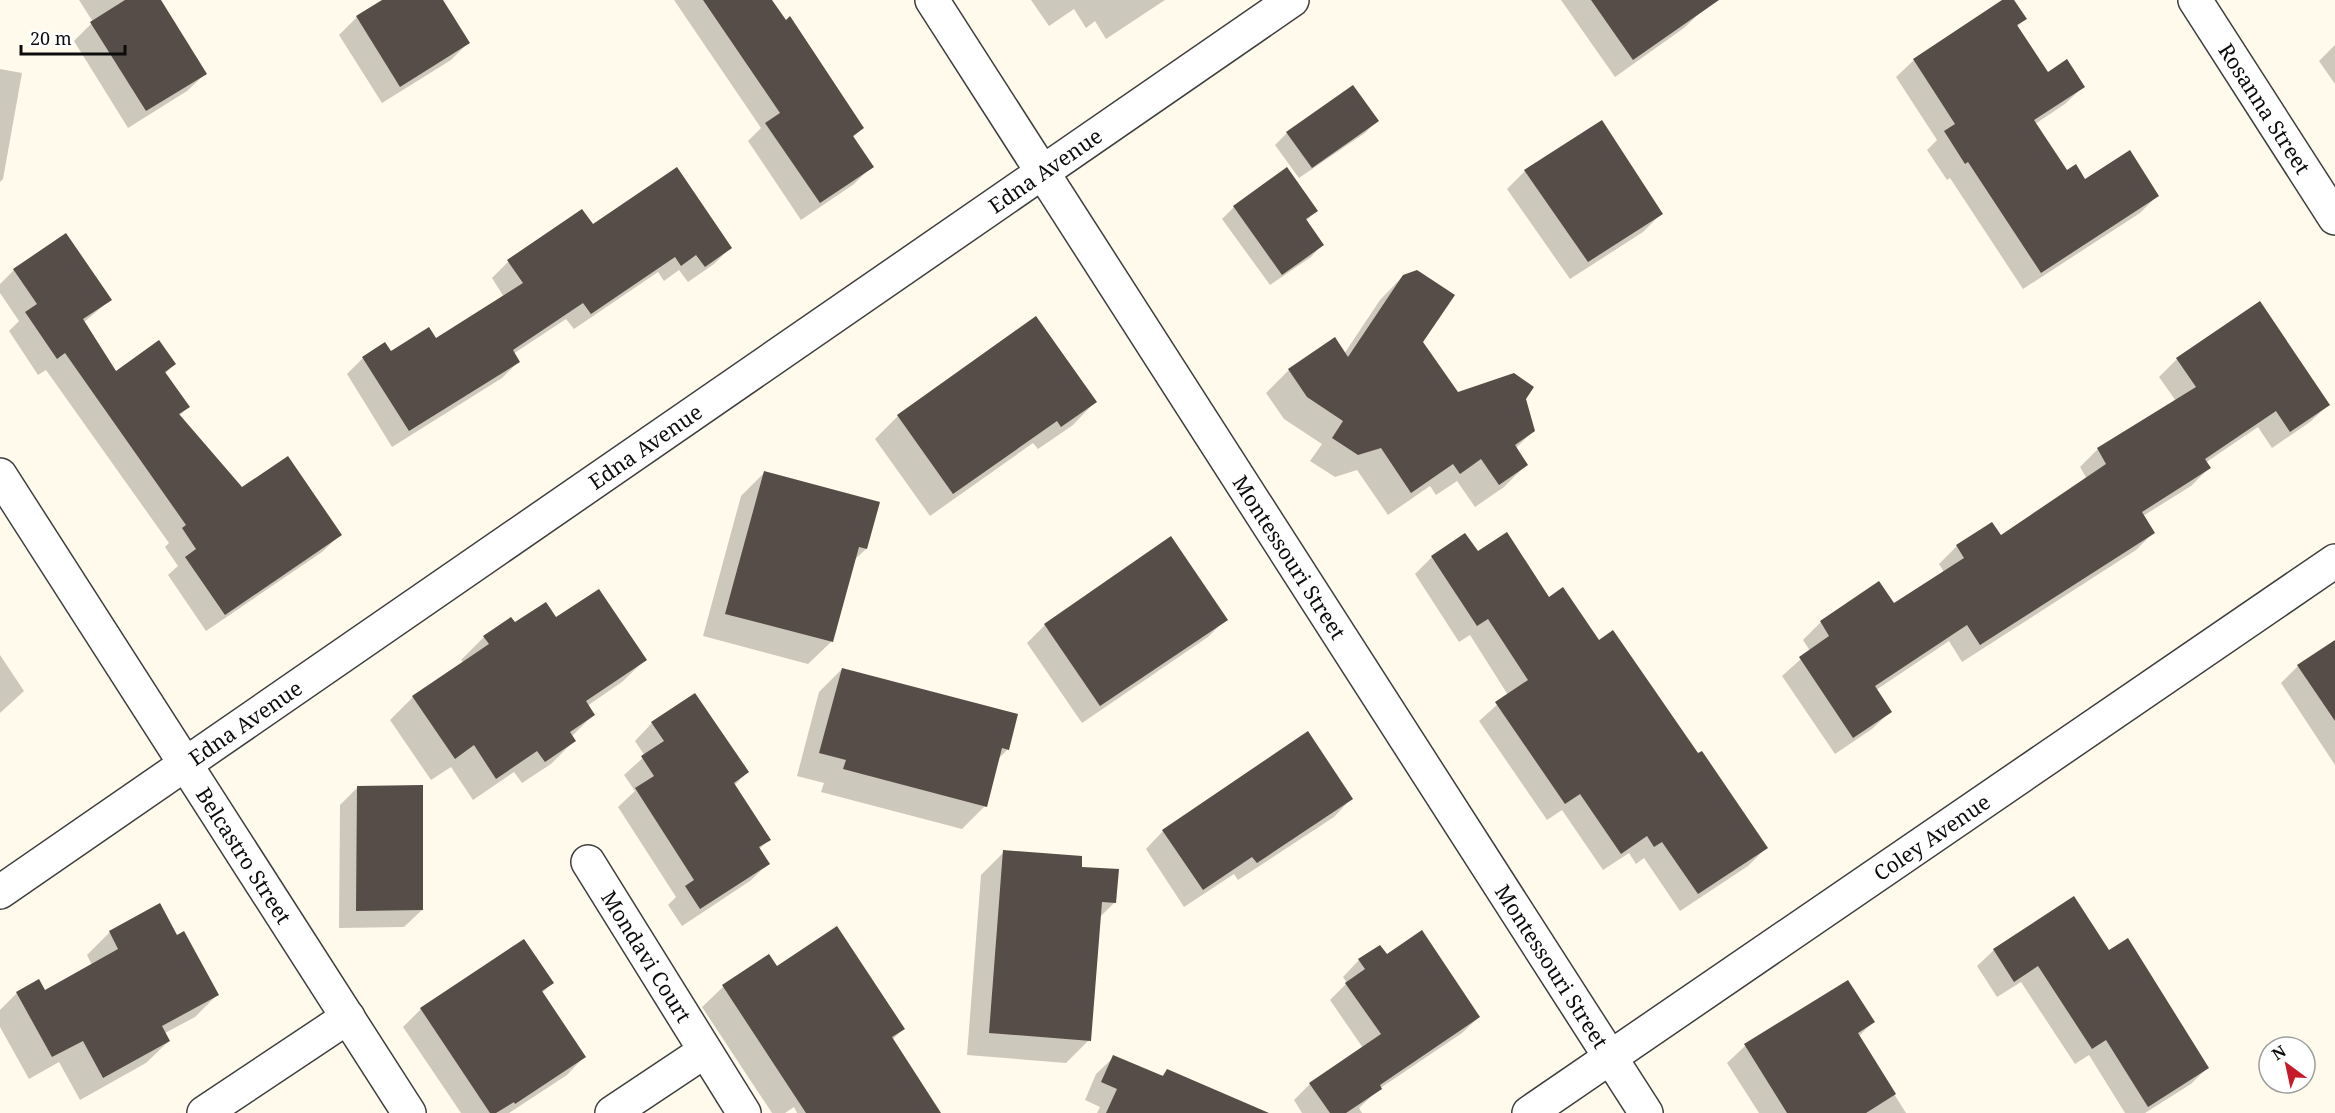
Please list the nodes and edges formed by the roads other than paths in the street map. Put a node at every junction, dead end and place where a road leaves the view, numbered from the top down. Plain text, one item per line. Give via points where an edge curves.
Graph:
1 (932, 0) edge
2 (1292, 0) edge
3 (2195, 0) edge
4 (1040, 172) junction
5 (2335, 219) edge
6 (0, 476) edge
7 (2335, 561) edge
8 (186, 765) junction
9 (588, 862) dead end
10 (0, 892) edge
11 (348, 1017) junction
12 (705, 1051) junction
13 (1609, 1057) junction
14 (204, 1113) edge
15 (409, 1113) edge
16 (612, 1113) edge
17 (744, 1113) edge
18 (1528, 1113) edge
19 (1646, 1113) edge

1 - 4 street, Montessouri Street
2 - 4 street, Edna Avenue
3 - 5 street, Rosanna Street
4 - 8 street, Edna Avenue
4 - 13 street, Montessouri Street
6 - 8 street, Belcastro Street
7 - 13 street, Coley Avenue
8 - 10 street, Edna Avenue
8 - 11 street, Belcastro Street
9 - 12 street, Mondavi Court
11 - 14 street
11 - 15 street, Belcastro Street
12 - 16 street
12 - 17 street, Mondavi Court
13 - 18 street, Coley Avenue
13 - 19 street, Montessouri Street

